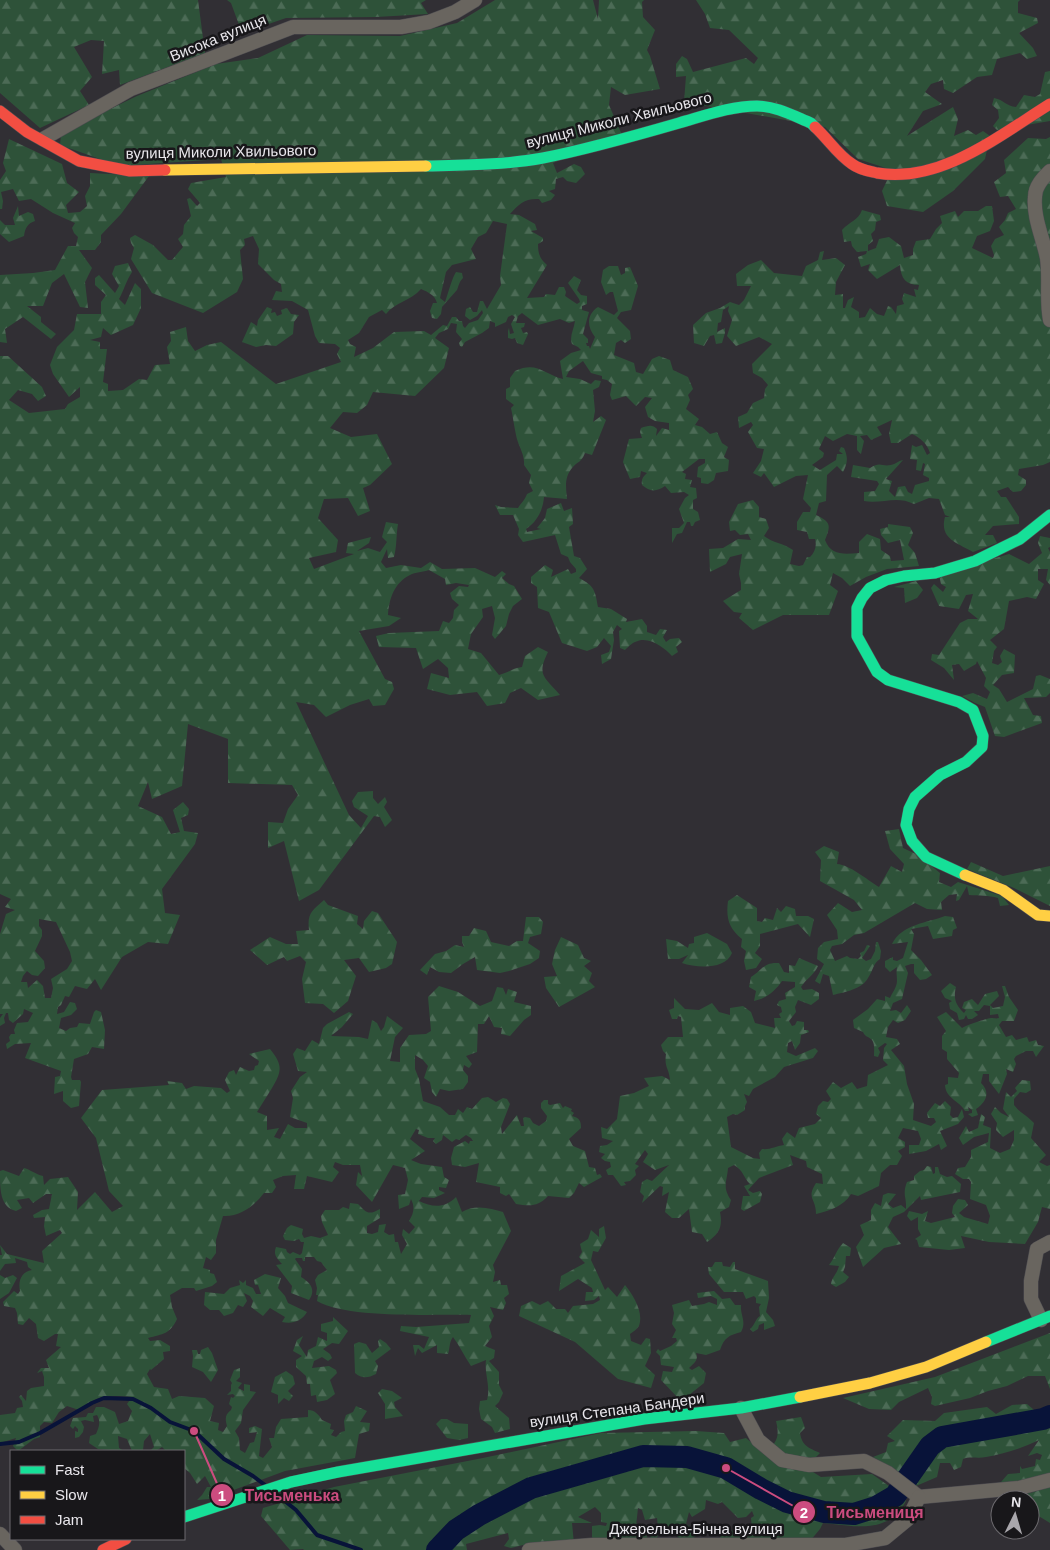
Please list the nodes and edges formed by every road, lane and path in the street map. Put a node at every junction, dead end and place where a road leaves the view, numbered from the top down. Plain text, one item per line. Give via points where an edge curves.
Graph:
1 (475, 0) edge
2 (1050, 104) edge
3 (0, 111) edge
4 (43, 139) junction
5 (1050, 171) edge
6 (1050, 320) edge
7 (1050, 515) edge
8 (1050, 916) edge
9 (1050, 1242) edge
10 (1046, 1318) edge
11 (741, 1408) junction
12 (1050, 1480) edge
13 (919, 1497) junction
14 (185, 1517) edge
15 (0, 1534) edge
16 (124, 1540) edge
17 (592, 1548) edge
18 (14, 1550) edge
19 (103, 1550) edge
20 (529, 1550) edge

1 - 4 street, Висока вулиця via 429,22 401,27 293,26 131,89
2 - 4 street, вулиця Миколи Хвильового via 974,152 944,166 904,175 866,172 840,154 811,123 759,106 720,112 542,158 473,165 130,171 79,161
3 - 4 street, вулиця Миколи Хвильового via 27,132
5 - 6 street via 1034,195 1047,260
7 - 8 street via 1020,538 975,561 935,573 886,580 870,588 857,608 857,636 877,672 888,680 960,702 973,710 983,736 982,747 966,762 940,775 915,797 906,826 912,841 926,857 1002,890 1038,914
9 - 10 street via 1037,1249 1031,1281 1031,1299
10 - 11 street, вулиця Степана Бандери via 926,1367 870,1384
11 - 13 street via 758,1440 782,1460 809,1465 864,1461
11 - 14 street, вулиця Степана Бандери via 644,1419 422,1456 291,1482
12 - 13 street via 1019,1488
13 - 17 street, Джерельна-Бічна вулиця via 908,1519 885,1538 846,1545
15 - 18 street
16 - 19 street
17 - 20 street, Джерельна-Бічна вулиця

